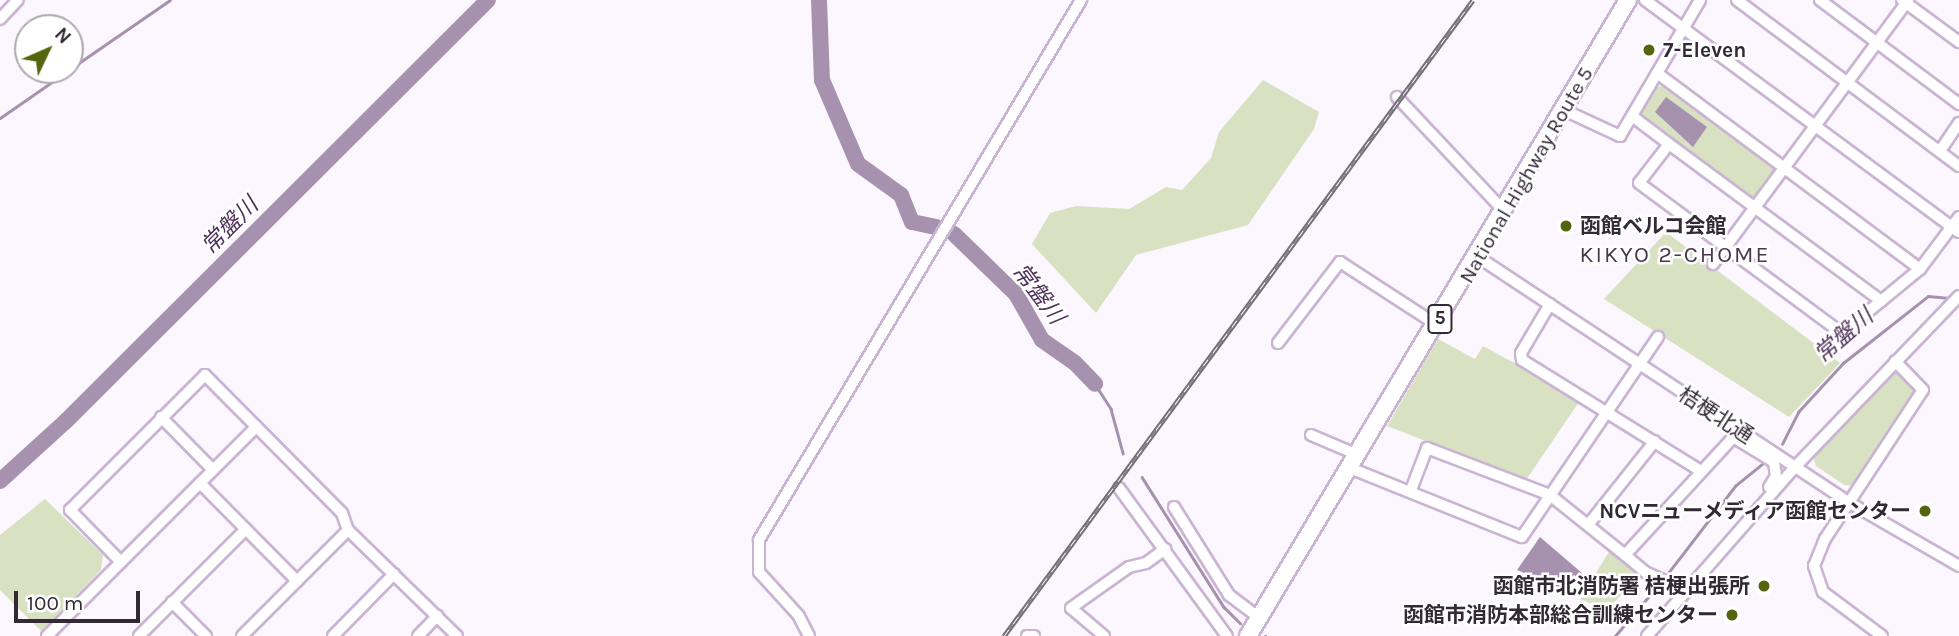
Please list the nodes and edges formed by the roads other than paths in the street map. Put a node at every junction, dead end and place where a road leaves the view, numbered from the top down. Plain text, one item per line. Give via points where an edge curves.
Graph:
1 (19, 0) edge
2 (1081, 0) edge
3 (1628, 0) edge
4 (1645, 0) edge
5 (1700, 0) edge
6 (1737, 0) edge
7 (1820, 0) edge
8 (1906, 1) edge
9 (0, 19) edge
10 (1683, 28) junction
11 (1959, 42) edge
12 (1877, 43) junction
13 (1657, 73) junction
14 (1848, 82) junction
15 (1397, 97) dead end
16 (1959, 104) edge
17 (1564, 110) junction
18 (1632, 116) junction
19 (1959, 123) edge
20 (1815, 126) junction
21 (1670, 144) junction
22 (1940, 151) junction
23 (1959, 166) edge
24 (1784, 168) junction
25 (1755, 207) junction
26 (1504, 211) junction
27 (1957, 225) edge
28 (1727, 246) junction
29 (1478, 257) junction
30 (1713, 264) dead end
31 (1920, 269) junction
32 (1881, 300) junction
33 (1956, 302) edge
34 (1550, 304) junction
35 (1437, 325) junction
36 (1658, 337) dead end
37 (1278, 343) dead end
38 (1895, 361) junction
39 (1639, 364) junction
40 (1608, 410) junction
41 (162, 417) junction
42 (256, 427) junction
43 (1311, 435) dead end
44 (1739, 435) junction
45 (1655, 441) junction
46 (1354, 461) junction
47 (1795, 467) junction
48 (213, 470) junction
49 (1701, 471) junction
50 (200, 483) junction
51 (1119, 488) dead end
52 (1411, 490) junction
53 (1550, 495) junction
54 (1850, 503) junction
55 (1174, 507) dead end
56 (1588, 525) junction
57 (246, 529) junction
58 (348, 530) junction
59 (1164, 549) junction
60 (1625, 555) junction
61 (121, 562) junction
62 (1959, 566) edge
63 (394, 574) junction
64 (297, 581) junction
65 (1682, 588) junction
66 (172, 602) junction
67 (437, 616) junction
68 (1259, 618) junction
69 (47, 636) edge
70 (139, 636) edge
71 (206, 636) edge
72 (242, 636) edge
73 (333, 636) edge
74 (418, 636) edge
75 (457, 636) edge
76 (809, 636) edge
77 (1027, 636) edge
78 (1034, 636) edge
79 (1104, 636) edge
80 (1227, 636) edge
81 (1248, 636) edge
82 (1647, 636) edge
83 (1882, 636) edge

1 - 9 street
2 - 76 street via 759,540 759,572 800,616
3 - 17 highway, National Highway Route 5 / 5
4 - 10 street
5 - 10 street
6 - 14 street
7 - 12 street
8 - 11 street
8 - 12 street
10 - 13 street
10 - 20 street
12 - 14 street
12 - 16 street
13 - 18 street
13 - 24 street
14 - 20 street
14 - 22 street
15 - 26 street
17 - 18 street via 1620,136
17 - 26 highway, National Highway Route 5 / 5
18 - 21 street
19 - 22 street
20 - 24 street
20 - 27 street
21 - 25 street
21 - 28 street via 1639,183
22 - 23 street
24 - 25 street
24 - 31 street
25 - 28 street
25 - 32 street
26 - 29 highway, National Highway Route 5 / 5
27 - 31 street
28 - 30 street
28 - 32 street via 1842,333
29 - 34 street, 桔梗北通
29 - 35 highway, National Highway Route 5 / 5
31 - 32 street
33 - 38 street
34 - 39 street, 桔梗北通
34 - 40 street via 1521,353 1522,360
35 - 37 street via 1340,262
35 - 46 highway, National Highway Route 5 / 5
36 - 39 street
38 - 47 street
38 - 54 street via 1923,390
39 - 40 street
39 - 44 street, 桔梗北通
40 - 45 street
40 - 53 street
41 - 42 street via 205,375
41 - 48 street
41 - 61 street via 70,510
42 - 48 street
42 - 58 street via 342,513
43 - 46 street
44 - 47 street, 桔梗北通
44 - 49 street
44 - 65 street via 1774,462 1776,476
45 - 49 street
45 - 56 street
46 - 52 street
46 - 68 highway, National Highway Route 5 / 5
47 - 54 street, 桔梗北通
47 - 65 street
48 - 50 street
49 - 60 street
50 - 57 street
50 - 61 street
51 - 59 street
52 - 53 street via 1521,537
52 - 53 street via 1427,448
53 - 56 street
54 - 62 street, 桔梗北通
54 - 83 street via 1818,551 1815,578 1822,592
55 - 68 street via 1229,595
56 - 60 street
57 - 64 street
57 - 66 street
58 - 63 street
58 - 64 street
59 - 79 street via 1146,563 1129,567 1071,608
59 - 80 street
60 - 65 street
61 - 69 street
63 - 67 street
63 - 73 street
64 - 72 street
65 - 82 street
66 - 70 street
66 - 71 street
67 - 74 street
67 - 75 street
68 - 81 highway, National Highway Route 5 / 5
77 - 78 street

